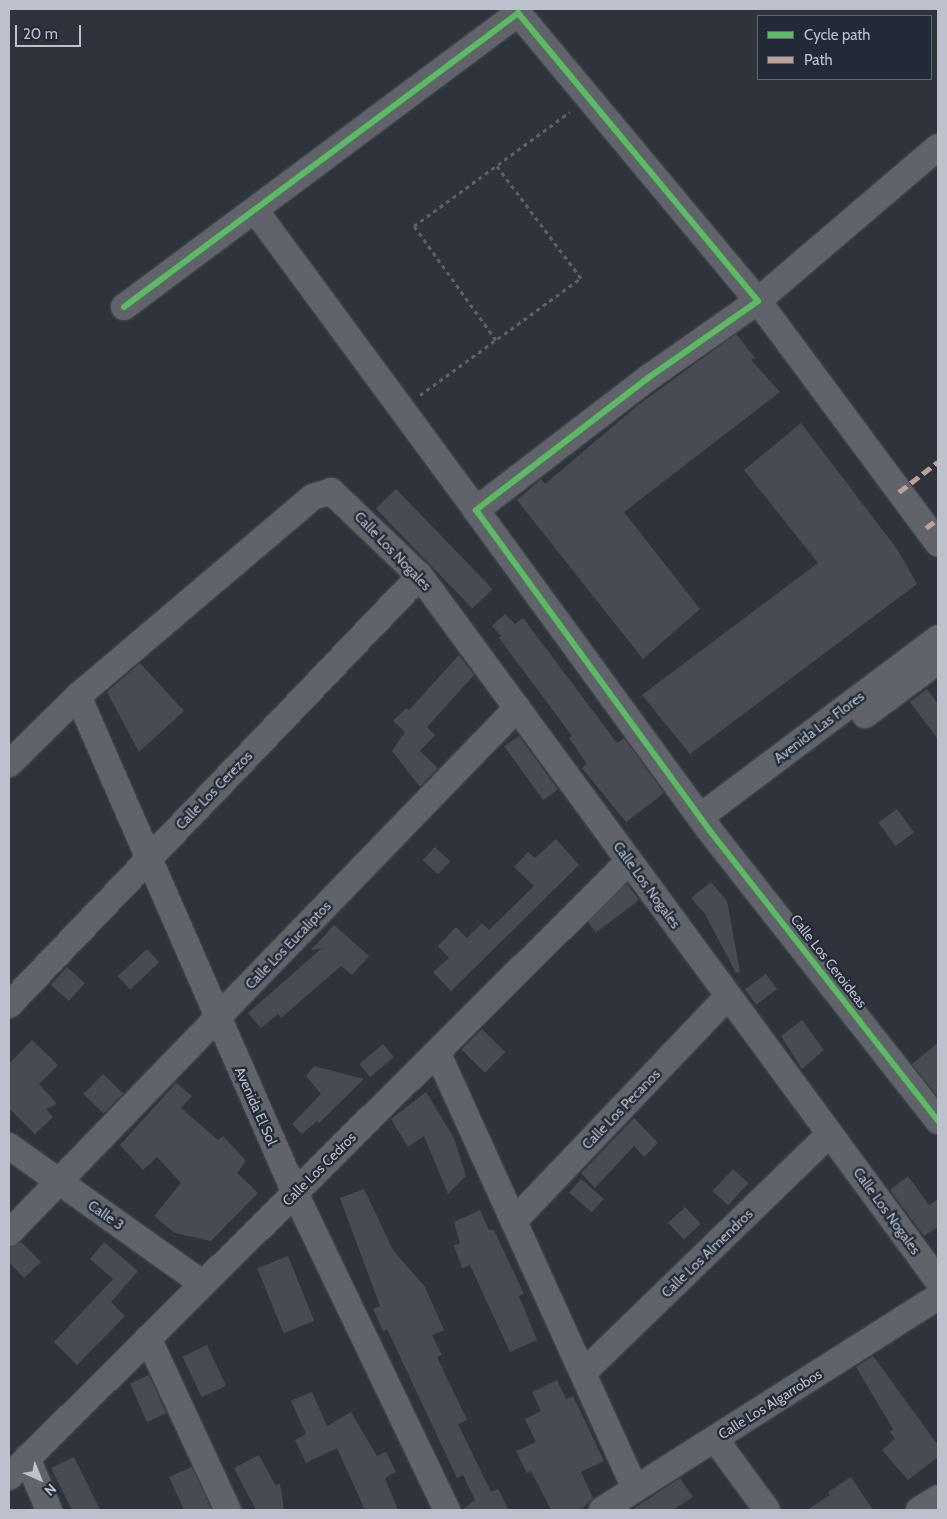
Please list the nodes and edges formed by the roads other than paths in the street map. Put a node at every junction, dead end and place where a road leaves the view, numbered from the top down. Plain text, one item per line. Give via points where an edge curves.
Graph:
1 (938, 147) edge
2 (255, 210) junction
3 (758, 301) junction
4 (124, 307) dead end
5 (476, 510) junction
6 (938, 543) edge
7 (420, 576) junction
8 (938, 638) edge
9 (938, 661) edge
10 (78, 696) junction
11 (517, 708) junction
12 (9, 764) edge
13 (705, 824) junction
14 (148, 859) junction
15 (629, 861) junction
16 (728, 996) junction
17 (9, 1005) edge
18 (217, 1019) junction
19 (437, 1052) junction
20 (938, 1121) edge
21 (830, 1134) junction
22 (9, 1146) edge
23 (60, 1182) junction
24 (295, 1193) junction
25 (514, 1221) junction
26 (9, 1233) edge
27 (938, 1281) edge
28 (203, 1284) junction
29 (938, 1297) edge
30 (148, 1338) junction
31 (584, 1372) junction
32 (715, 1439) junction
33 (27, 1458) junction
34 (9, 1477) edge
35 (636, 1489) junction
36 (938, 1498) edge
37 (50, 1510) edge
38 (228, 1510) edge
39 (447, 1510) edge
40 (602, 1510) edge
41 (767, 1510) edge
42 (920, 1510) edge

1 - 3 street
2 - 3 street via 518,13
2 - 4 street
2 - 5 street, Calle Los Ceroideas
3 - 5 street via 648,378
3 - 6 street
5 - 13 street, Calle Los Ceroideas
7 - 10 street, Calle Los Nogales via 343,500 331,492 313,497
7 - 11 street, Calle Los Nogales
7 - 14 street, Calle Los Cerezos
8 - 13 street, Avenida Las Flores
9 - 13 street, Avenida Las Flores
10 - 12 street
10 - 14 street, Avenida El Sol
11 - 15 street, Calle Los Nogales
11 - 18 street, Calle Los Eucaliptos
13 - 20 street, Calle Los Ceroideas
14 - 17 street, Calle Los Cerezos
14 - 18 street, Avenida El Sol
15 - 16 street, Calle Los Nogales
15 - 19 street, Calle Los Cedros
16 - 21 street, Calle Los Nogales
16 - 25 street, Calle Los Pecanos
18 - 23 street, Calle Los Eucaliptos
18 - 24 street, Avenida El Sol
19 - 24 street, Calle Los Cedros
19 - 25 street
21 - 27 street, Calle Los Nogales
21 - 31 street, Calle Los Almendros
22 - 23 street, Calle 3
23 - 26 street, Calle Los Eucaliptos
23 - 28 street, Calle 3
24 - 28 street, Calle Los Cedros
24 - 39 street, Avenida El Sol
25 - 31 street
28 - 30 street, Calle Los Cedros
29 - 32 street, Calle Los Algarrobos
30 - 33 street, Calle Los Cedros
30 - 38 street
31 - 35 street
32 - 35 street, Calle Los Algarrobos
32 - 41 street
33 - 34 street, Calle Los Cedros
33 - 37 street
35 - 40 street, Calle Los Algarrobos
36 - 42 street

